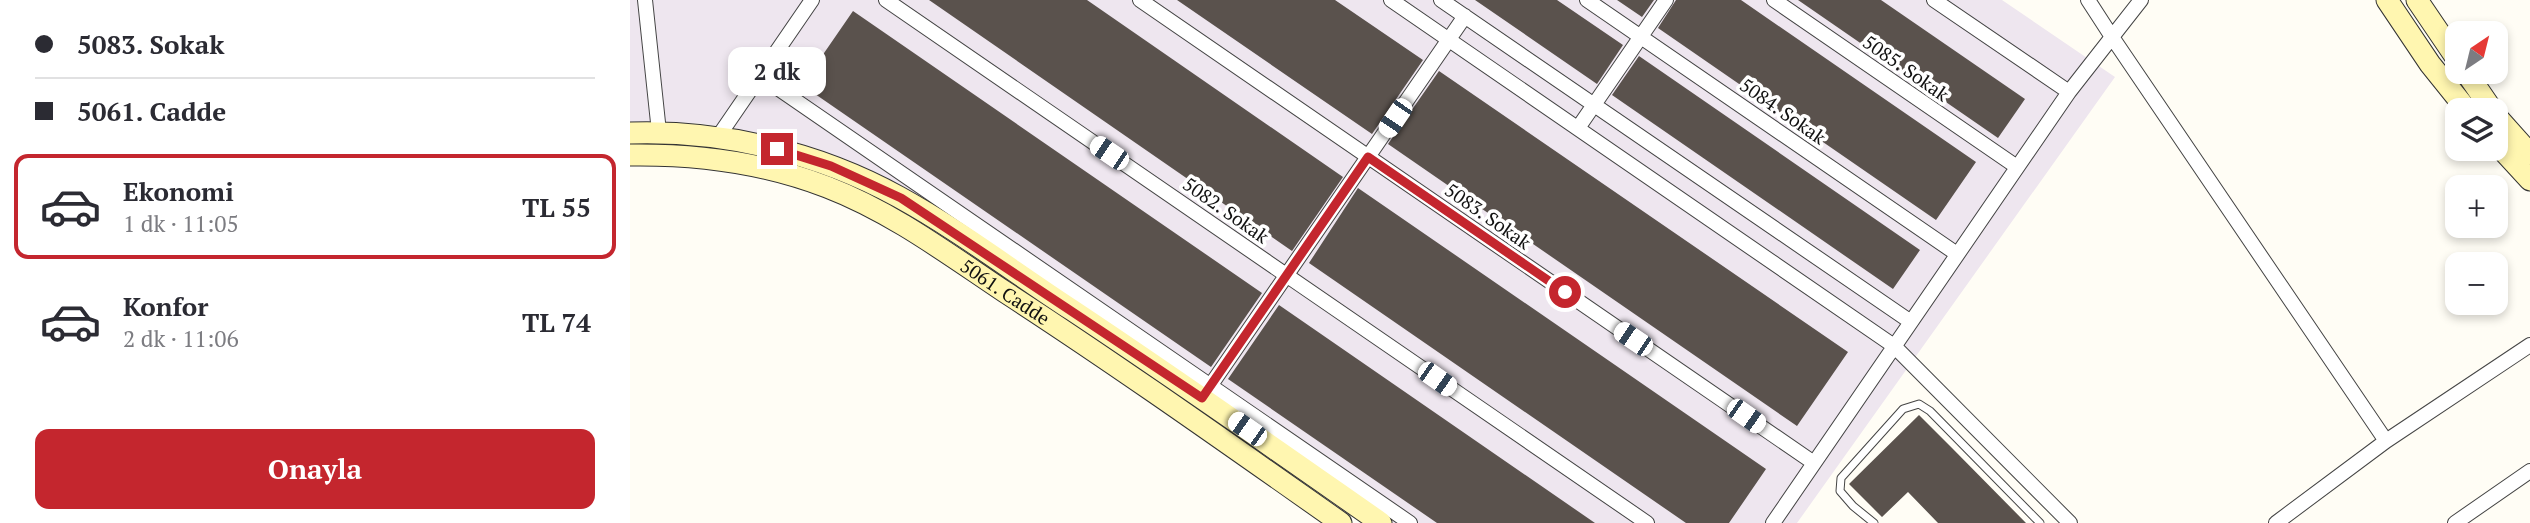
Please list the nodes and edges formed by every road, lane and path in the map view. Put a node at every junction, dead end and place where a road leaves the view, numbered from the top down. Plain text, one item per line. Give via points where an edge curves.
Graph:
1 (645, 0) edge
2 (812, 0) edge
3 (886, 0) edge
4 (1140, 0) edge
5 (1391, 0) edge
6 (1441, 0) edge
7 (1587, 0) edge
8 (1666, 0) edge
9 (1774, 0) edge
10 (1934, 0) edge
11 (2088, 0) edge
12 (2141, 0) edge
13 (2387, 0) edge
14 (2417, 0) edge
15 (1465, 16) junction
16 (1641, 37) junction
17 (2112, 37) junction
18 (1449, 39) junction
19 (2445, 41) edge
20 (760, 76) junction
21 (2069, 92) junction
22 (2457, 98) edge
23 (1594, 104) junction
24 (1578, 128) junction
25 (2508, 129) edge
26 (659, 132) junction
27 (630, 133) edge
28 (718, 137) junction
29 (2530, 153) edge
30 (630, 155) edge
31 (2508, 156) edge
32 (1368, 157) junction
33 (2017, 167) junction
34 (2530, 180) edge
35 (1957, 254) junction
36 (1287, 275) junction
37 (1911, 322) junction
38 (2530, 345) edge
39 (1895, 346) junction
40 (1206, 392) junction
41 (2386, 441) junction
42 (1814, 463) junction
43 (2530, 471) edge
44 (1341, 523) edge
45 (1381, 523) edge
46 (1410, 523) edge
47 (1647, 523) edge
48 (1773, 523) edge
49 (1874, 523) edge
50 (2040, 523) edge
51 (2070, 523) edge
52 (2276, 523) edge
53 (2455, 523) edge

1 - 26 street
2 - 20 street
3 - 36 street, 5082. Sokak
4 - 32 street, 5083. Sokak
5 - 18 street
6 - 15 street
7 - 16 street, 5084. Sokak
8 - 16 street
9 - 33 street, 5085. Sokak
10 - 21 street
11 - 17 street
12 - 17 street
13 - 22 street
14 - 19 street
15 - 18 street
15 - 23 street
16 - 23 street
16 - 35 street, 5084. Sokak
17 - 21 street
17 - 41 street
18 - 24 street
18 - 32 street
20 - 28 street
20 - 40 street
21 - 33 street
23 - 24 street
23 - 37 street
24 - 39 street
25 - 29 street
26 - 27 street, 5061. Cadde
26 - 28 street, 5061. Cadde
28 - 40 street, 5061. Cadde via 804,156 901,198
30 - 44 street, 5061. Cadde via 699,157 754,166 803,178 873,208 1056,325
31 - 34 street
32 - 36 street
32 - 42 street, 5083. Sokak
33 - 35 street
35 - 37 street
36 - 40 street
36 - 47 street, 5082. Sokak
37 - 39 street
38 - 41 street
39 - 42 street
39 - 51 street
40 - 45 street, 5061. Cadde
40 - 46 street
41 - 52 street
42 - 48 street
43 - 53 street
49 - 50 lane via 1840,491 1841,478 1903,409 1919,404

